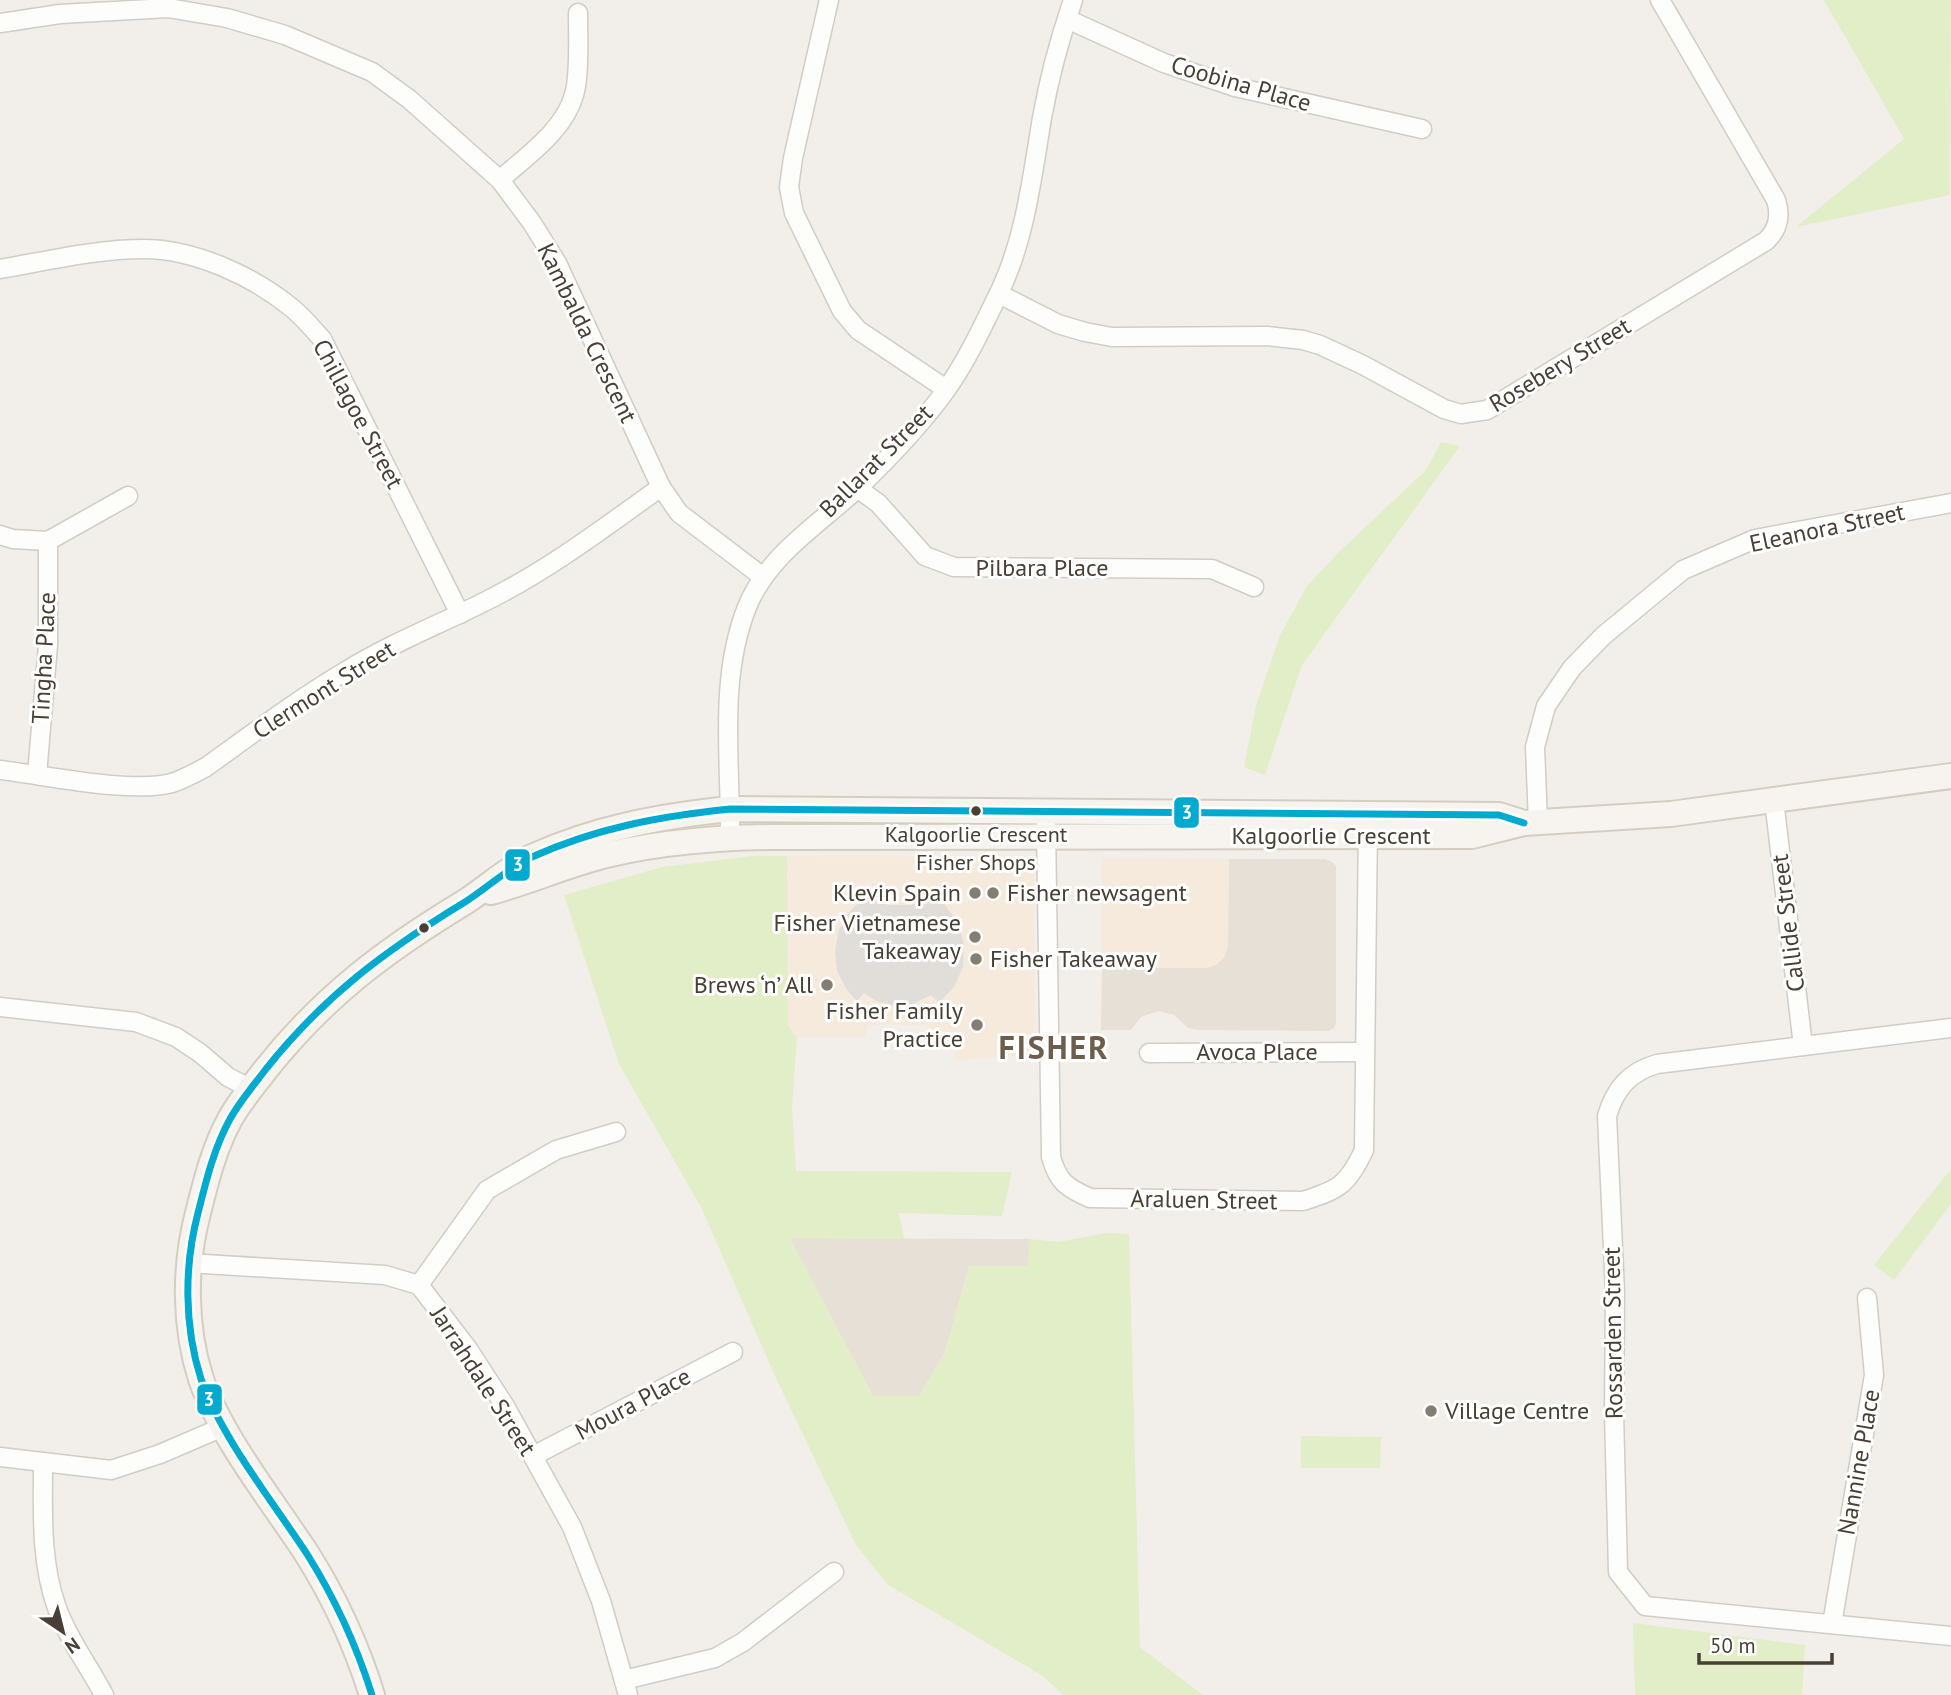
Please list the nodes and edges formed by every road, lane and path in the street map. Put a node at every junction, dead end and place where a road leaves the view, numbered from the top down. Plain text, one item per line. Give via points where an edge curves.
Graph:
1 (829, 0) edge
2 (1073, 0) edge
3 (1660, 0) edge
4 (578, 13) dead end
5 (1067, 19) junction
6 (0, 23) edge
7 (1422, 129) dead end
8 (500, 180) junction
9 (0, 269) edge
10 (999, 294) junction
11 (946, 389) junction
12 (661, 487) junction
13 (857, 488) junction
14 (128, 496) dead end
15 (1951, 503) edge
16 (0, 535) edge
17 (48, 541) junction
18 (763, 577) junction
19 (1254, 587) dead end
20 (460, 614) junction
21 (0, 770) edge
22 (37, 775) junction
23 (1951, 776) edge
24 (1774, 800) junction
25 (730, 809) junction
26 (1046, 811) junction
27 (1531, 822) junction
28 (1368, 825) junction
29 (1046, 837) junction
30 (730, 838) junction
31 (473, 897) junction
32 (0, 1007) edge
33 (1951, 1028) edge
34 (1803, 1046) junction
35 (1365, 1052) junction
36 (1149, 1053) dead end
37 (251, 1089) junction
38 (616, 1132) dead end
39 (188, 1263) junction
40 (419, 1285) junction
41 (1867, 1298) dead end
42 (733, 1352) dead end
43 (223, 1427) junction
44 (533, 1456) junction
45 (0, 1457) edge
46 (43, 1462) junction
47 (834, 1572) dead end
48 (1832, 1624) junction
49 (1951, 1636) edge
50 (626, 1688) edge
51 (104, 1695) edge
52 (372, 1695) edge

1 - 11 street via 793,158 789,187 794,213 842,312 858,330
2 - 5 street, Ballarat Street
3 - 10 street, Rosebery Street via 1776,200 1776,228 1766,241 1487,410 1452,412 1363,365 1303,340 1112,337 1058,324
4 - 8 street via 574,95 548,137
5 - 7 street, Coobina Place via 1164,63 1235,87
5 - 10 street, Ballarat Street via 1042,114 1019,234
6 - 8 street, Kambalda Crescent via 168,8 227,18 285,35 372,72
8 - 12 street, Kambalda Crescent via 557,263
9 - 20 street, Chillagoe Street via 118,250 174,252 242,277 292,308 322,339
10 - 11 street, Ballarat Street
11 - 13 street, Ballarat Street
12 - 18 street, Kambalda Crescent via 680,513
12 - 20 street, Clermont Street via 548,568
13 - 18 street, Ballarat Street via 807,529
13 - 19 street, Pilbara Place via 878,503 925,556 954,567 1212,569
14 - 17 street
15 - 27 street, Eleanora Street via 1755,539 1683,570 1603,636 1572,668 1546,706 1535,747
16 - 17 street
17 - 22 street, Tingha Place via 48,645
18 - 25 street, Ballarat Street via 735,646 728,716
20 - 22 street, Clermont Street via 348,669 206,767 170,783 116,785
21 - 22 street, Clermont Street
23 - 24 street, Kalgoorlie Crescent
24 - 27 street, Kalgoorlie Crescent via 1671,814
24 - 34 street, Callide Street
25 - 26 street, Kalgoorlie Crescent
25 - 30 street, Ballarat Street
25 - 31 street, Kalgoorlie Crescent via 664,816 595,832 529,859
26 - 28 street, Kalgoorlie Crescent
26 - 29 street, Araluen Street
27 - 28 street, Kalgoorlie Crescent via 1472,836
28 - 29 street, Kalgoorlie Crescent
28 - 35 street, Araluen Street
29 - 30 street, Kalgoorlie Crescent
29 - 35 street, Araluen Street via 1051,1157 1060,1180 1074,1191 1090,1198 1303,1201 1330,1193 1354,1172 1364,1150
30 - 31 street, Kalgoorlie Crescent via 626,851
31 - 37 street, Kalgoorlie Crescent via 381,956 339,990
32 - 37 street via 136,1022 176,1037
33 - 34 street, Rossarden Street
34 - 48 street, Rossarden Street via 1657,1064 1624,1081 1611,1103 1607,1116 1615,1292 1618,1572 1645,1606
35 - 36 street, Avoca Place
37 - 39 street, Kalgoorlie Crescent via 230,1119 213,1157
38 - 40 street via 556,1150 487,1190
39 - 40 street, Jarrahdale Street via 385,1275
39 - 43 street, Kalgoorlie Crescent via 191,1333 201,1379
40 - 44 street, Jarrahdale Street via 468,1349
41 - 48 street, Nannine Place via 1874,1375
42 - 44 street, Moura Place
43 - 46 street via 111,1471
43 - 52 street, Kalgoorlie Crescent via 310,1558 349,1635
44 - 50 street, Jarrahdale Street via 572,1527 601,1601
45 - 46 street
46 - 51 street via 47,1572 66,1629
47 - 50 street via 715,1658
48 - 49 street, Rossarden Street

